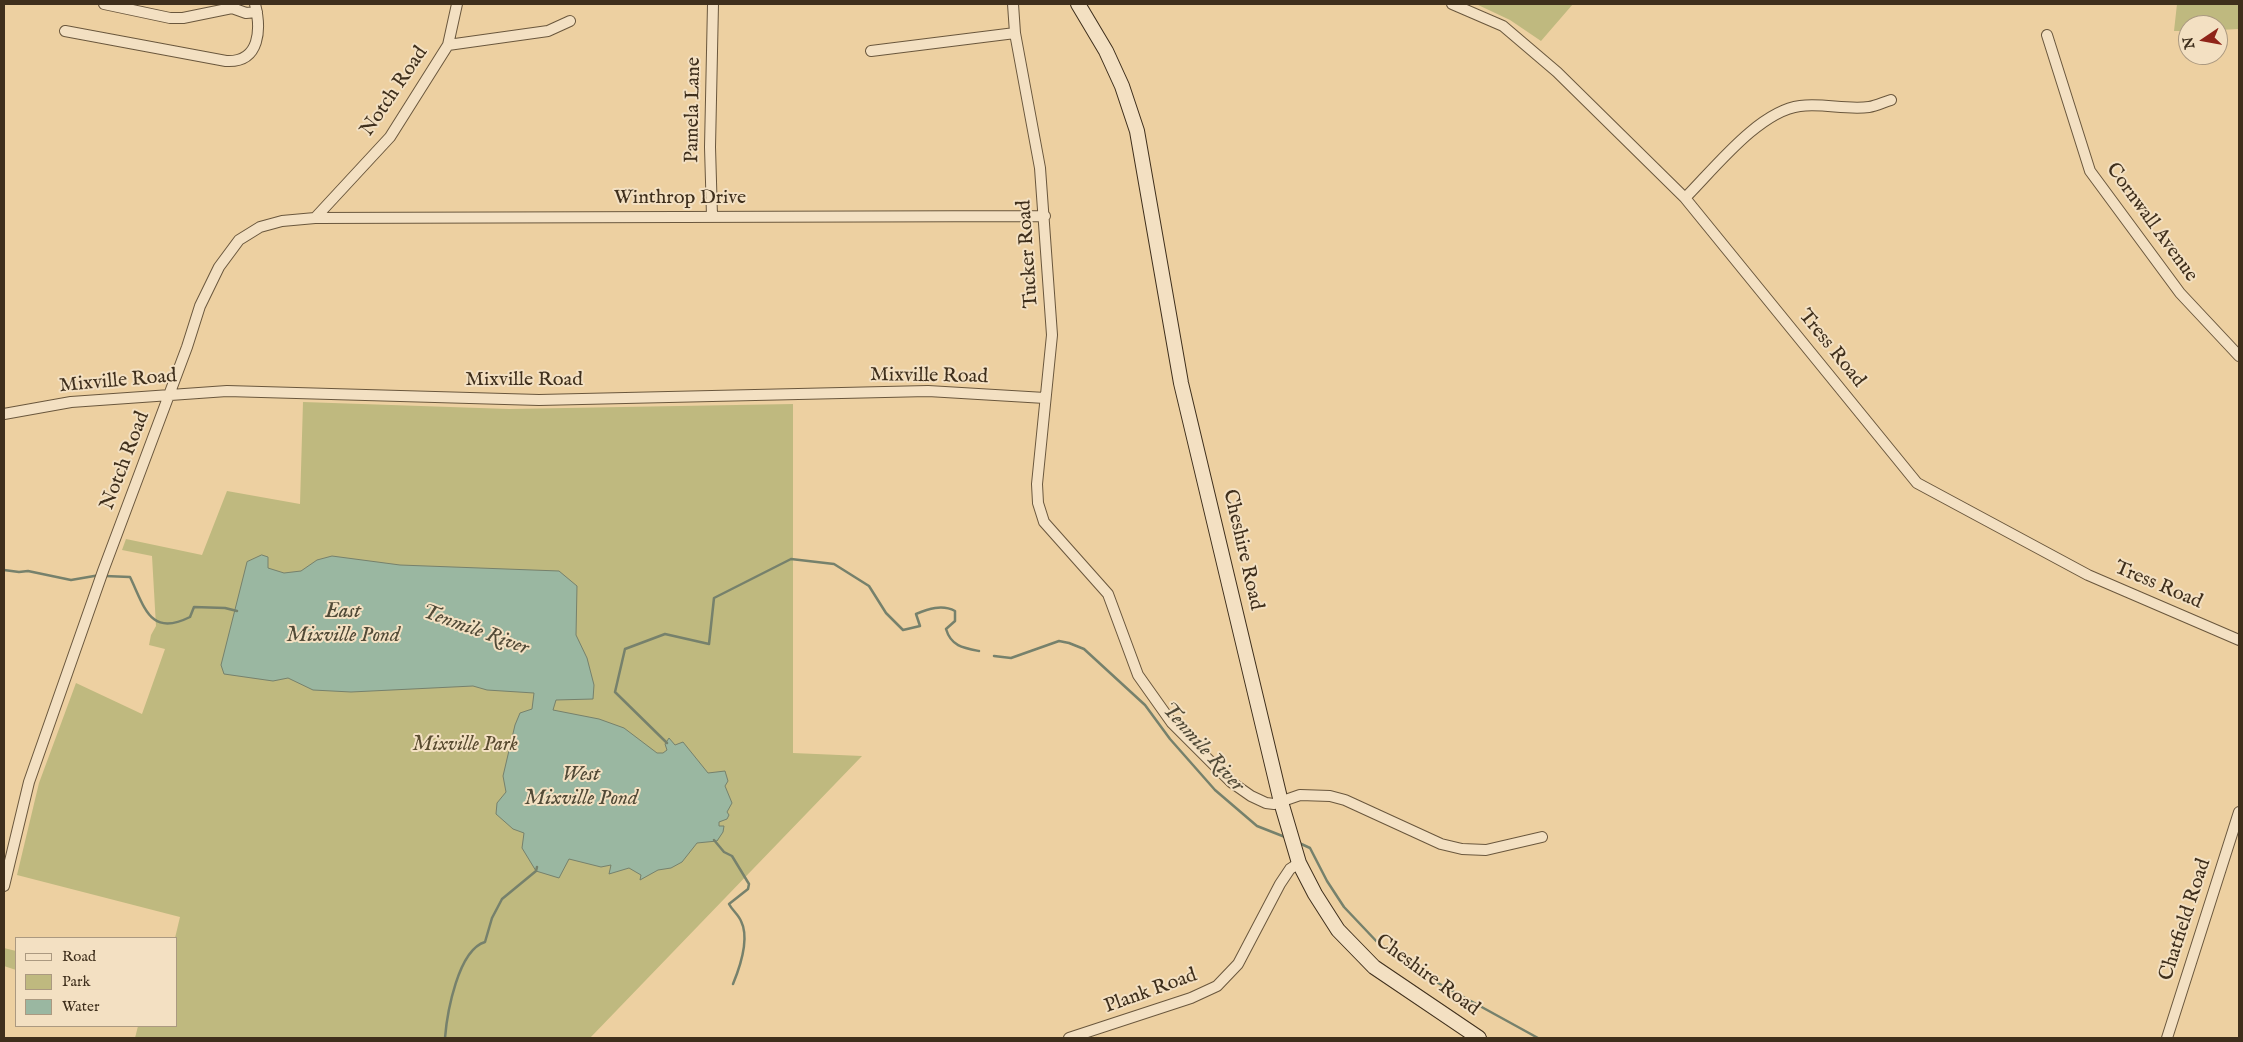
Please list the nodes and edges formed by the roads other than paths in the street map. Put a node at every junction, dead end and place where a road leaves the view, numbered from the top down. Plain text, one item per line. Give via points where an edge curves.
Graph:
1 (104, 4) edge
2 (457, 4) edge
3 (713, 4) edge
4 (1013, 4) edge
5 (1078, 4) edge
6 (1452, 4) edge
7 (256, 8) edge
8 (570, 21) dead end
9 (65, 31) dead end
10 (1015, 33) junction
11 (2047, 35) dead end
12 (448, 45) junction
13 (871, 51) dead end
14 (1891, 100) dead end
15 (1685, 198) junction
16 (712, 216) junction
17 (1045, 216) junction
18 (315, 218) junction
19 (2239, 356) edge
20 (170, 395) junction
21 (1045, 398) junction
22 (4, 414) edge
23 (2239, 640) edge
24 (1281, 802) junction
25 (2239, 812) edge
26 (1542, 837) dead end
27 (1299, 863) junction
28 (4, 886) edge
29 (1069, 1038) edge
30 (1479, 1038) edge
31 (2167, 1038) edge

1 - 7 street via 170,18 232,8 246,13
2 - 12 street, Notch Road
3 - 16 street, Pamela Lane
4 - 10 street, Tucker Road
5 - 24 main road, Cheshire Road via 1106,50 1137,131 1180,383
6 - 15 street, Tress Road via 1503,26 1558,72
7 - 9 street via 259,26 256,43 247,54 232,61
8 - 12 street via 548,31
10 - 13 street
10 - 17 street, Tucker Road via 1040,168
11 - 19 street, Cornwall Avenue via 2090,171 2180,293
12 - 18 street, Notch Road via 390,137
14 - 15 street via 1870,107 1800,106 1768,117
15 - 23 street, Tress Road via 1918,483 2088,575
16 - 17 street, Winthrop Drive
16 - 18 street, Winthrop Drive
17 - 21 street, Tucker Road via 1052,335
18 - 20 street, Notch Road via 260,227 239,240 219,267 200,306
20 - 21 street, Mixville Road via 227,391 539,400 928,391
20 - 22 street, Mixville Road via 71,402
20 - 28 street, Notch Road via 29,782
21 - 24 street, Tucker Road via 1037,484 1044,522 1108,594 1138,675 1172,723 1231,782 1266,803
24 - 26 street via 1300,795 1330,796 1441,844 1462,849 1486,850
24 - 27 main road, Cheshire Road
25 - 31 street, Chatfield Road
27 - 29 street, Plank Road via 1280,884 1238,964 1217,986 1191,998
27 - 30 main road, Cheshire Road via 1338,930 1374,967

